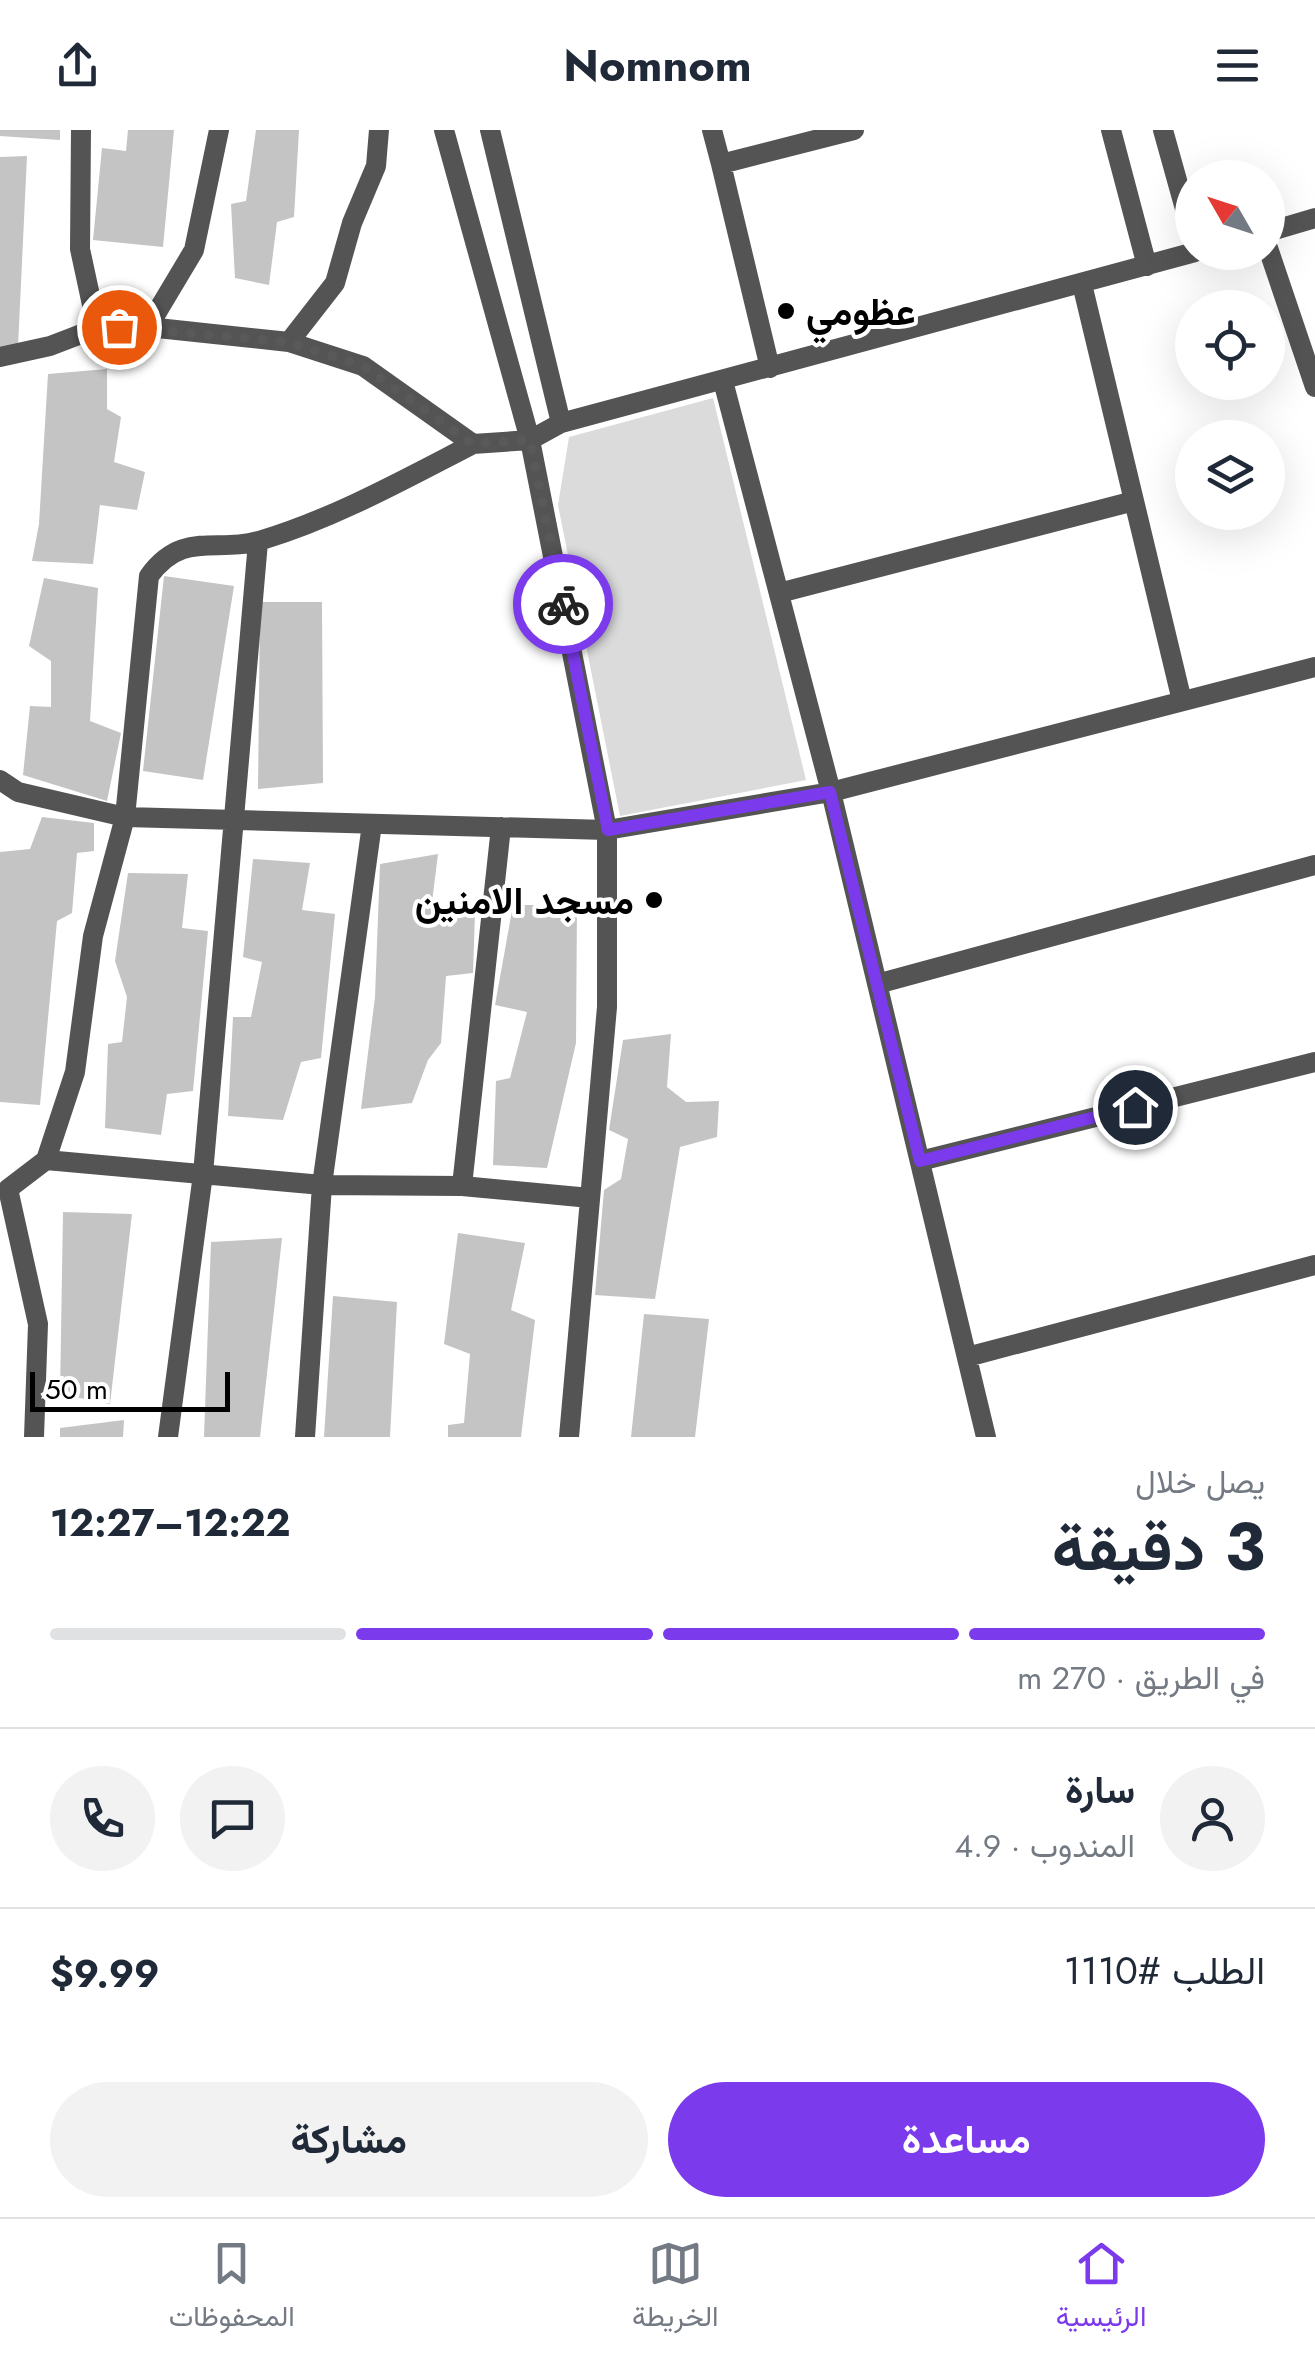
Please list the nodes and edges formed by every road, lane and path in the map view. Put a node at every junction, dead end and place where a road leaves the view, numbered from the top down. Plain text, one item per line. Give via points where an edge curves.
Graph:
1 (81, 130) edge
2 (219, 130) edge
3 (379, 130) edge
4 (444, 130) edge
5 (490, 130) edge
6 (712, 130) edge
7 (854, 130) edge
8 (1111, 130) edge
9 (1163, 130) edge
10 (721, 164) junction
11 (1175, 173) edge
12 (1315, 218) edge
13 (1285, 227) edge
14 (1175, 258) edge
15 (1147, 266) junction
16 (1275, 270) edge
17 (1082, 284) junction
18 (148, 327) junction
19 (97, 328) junction
20 (288, 342) junction
21 (0, 357) edge
22 (770, 368) junction
23 (723, 381) junction
24 (1315, 386) edge
25 (561, 423) junction
26 (530, 440) junction
27 (473, 444) junction
28 (1134, 501) junction
29 (258, 542) junction
30 (778, 593) junction
31 (1315, 666) edge
32 (1182, 701) junction
33 (0, 780) edge
34 (830, 792) junction
35 (125, 817) junction
36 (235, 820) junction
37 (372, 824) junction
38 (501, 827) junction
39 (608, 830) junction
40 (1315, 865) edge
41 (877, 984) junction
42 (1315, 1062) edge
43 (46, 1160) junction
44 (920, 1161) junction
45 (203, 1174) junction
46 (322, 1185) junction
47 (3, 1186) edge
48 (462, 1186) junction
49 (590, 1198) junction
50 (1315, 1265) edge
51 (967, 1358) junction
52 (34, 1437) edge
53 (168, 1437) edge
54 (305, 1437) edge
55 (569, 1437) edge
56 (986, 1437) edge

1 - 19 street via 80,249
2 - 18 street via 194,250
3 - 20 street via 376,166 335,284
4 - 26 street
5 - 25 street
6 - 10 street
7 - 10 street
8 - 15 street
9 - 11 street
10 - 22 street
12 - 13 street
14 - 15 street
15 - 17 street
16 - 24 street
17 - 22 street
17 - 28 street
18 - 19 street
18 - 20 street
19 - 21 street
20 - 27 street via 363,366
22 - 23 street
23 - 25 street
23 - 30 street
25 - 26 street
26 - 27 street
26 - 39 street
27 - 29 street via 372,496
28 - 30 street
28 - 32 street
29 - 35 street via 192,545 162,558 150,576
29 - 36 street
30 - 34 street
31 - 32 street
32 - 34 street
33 - 35 street via 18,792
34 - 39 street
34 - 41 street
35 - 36 street
35 - 43 street via 92,936 75,1072
36 - 37 street
36 - 45 street
37 - 38 street
37 - 46 street
38 - 39 street
38 - 48 street
39 - 49 street via 607,1007
40 - 41 street
41 - 44 street
42 - 44 street
43 - 45 street
43 - 47 street
44 - 51 street
45 - 46 street
45 - 53 street
46 - 48 street
46 - 54 street
47 - 52 street via 38,1324
48 - 49 street
49 - 55 street
50 - 51 street
51 - 56 street

